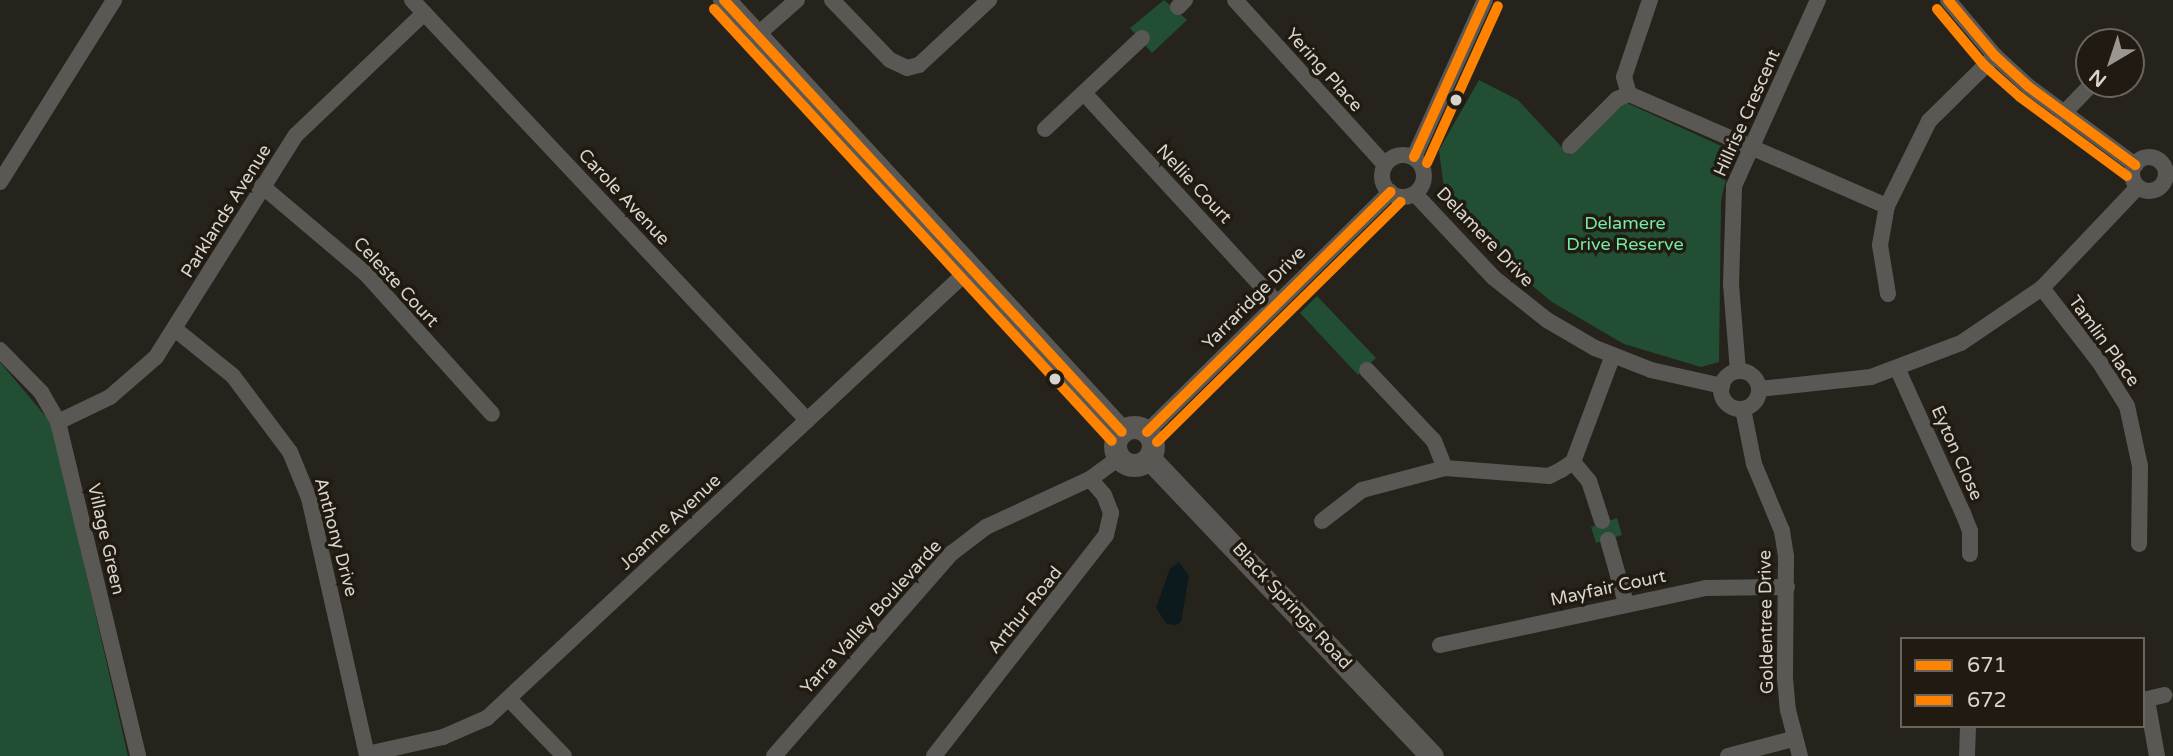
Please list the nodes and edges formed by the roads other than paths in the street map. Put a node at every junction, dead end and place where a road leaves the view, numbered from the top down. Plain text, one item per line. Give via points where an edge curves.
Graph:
1 (412, 0) edge
2 (724, 0) edge
3 (797, 0) edge
4 (832, 0) edge
5 (989, 0) edge
6 (1235, 0) edge
7 (1485, 0) edge
8 (1650, 0) edge
9 (1818, 0) edge
10 (1948, 0) edge
11 (109, 2) edge
12 (424, 13) junction
13 (757, 35) junction
14 (1142, 38) dead end
15 (1995, 56) junction
16 (1084, 93) junction
17 (1629, 94) junction
18 (2078, 98) edge
19 (2063, 114) junction
20 (1045, 129) dead end
21 (1570, 146) dead end
22 (1752, 146) junction
23 (1414, 158) junction
24 (2135, 164) junction
25 (1384, 165) junction
26 (0, 183) edge
27 (262, 186) junction
28 (2138, 187) junction
29 (2168, 188) edge
30 (1390, 192) junction
31 (1415, 194) junction
32 (1887, 206) junction
33 (972, 267) junction
34 (2042, 288) junction
35 (1888, 294) dead end
36 (1276, 302) junction
37 (176, 330) junction
38 (0, 350) edge
39 (1613, 355) junction
40 (1367, 370) dead end
41 (1898, 370) junction
42 (1738, 372) junction
43 (1721, 386) junction
44 (1759, 389) junction
45 (1743, 409) junction
46 (492, 414) dead end
47 (807, 420) junction
48 (58, 422) junction
49 (1122, 432) junction
50 (1147, 432) junction
51 (1119, 458) junction
52 (1149, 458) junction
53 (1573, 462) junction
54 (1445, 468) junction
55 (1090, 479) junction
56 (1322, 520) dead end
57 (1602, 521) dead end
58 (1608, 540) dead end
59 (2139, 544) dead end
60 (1970, 554) dead end
61 (1787, 587) junction
62 (1626, 603) junction
63 (1440, 645) dead end
64 (2164, 695) dead end
65 (509, 699) junction
66 (2145, 700) edge
67 (1968, 728) edge
68 (1793, 739) junction
69 (367, 755) edge
70 (138, 756) edge
71 (564, 756) edge
72 (774, 756) edge
73 (934, 756) edge
74 (1432, 756) edge
75 (1728, 756) edge
76 (1800, 756) edge
77 (1967, 756) edge
78 (2157, 756) edge

1 - 12 street, Carole Avenue
2 - 13 main road
3 - 13 street
4 - 5 street via 890,60 907,68 919,65
6 - 25 street, Yering Place
7 - 23 street
8 - 17 street via 1624,77
9 - 22 street, Hillrise Crescent
10 - 15 street
11 - 26 street
12 - 27 street, Parklands Avenue via 296,135
12 - 47 street, Carole Avenue
13 - 33 main road
14 - 16 street
15 - 19 street
15 - 32 street via 1929,121
16 - 20 street
16 - 36 street, Nellie Court
17 - 21 street via 1618,99
17 - 22 street
18 - 19 street
19 - 24 street
22 - 32 street
22 - 42 street, Hillrise Crescent via 1731,200
23 - 25 street via 1394,156
23 - 31 street via 1424,178
24 - 28 street via 2133,177
24 - 29 street via 2147,157 2160,162
25 - 30 street via 1383,182
27 - 37 street, Parklands Avenue
27 - 46 street, Celeste Court via 366,274
28 - 29 street
28 - 34 street
30 - 31 street via 1402,197
30 - 36 street, Yarraridge Drive
31 - 39 street, Delamere Drive via 1519,300
32 - 35 street via 1880,245
33 - 47 street, Joanne Avenue
33 - 49 main road
34 - 41 street via 1961,344
34 - 59 street, Tamlin Place via 2127,406 2140,466
36 - 50 street, Yarraridge Drive
37 - 48 street, Parklands Avenue via 135,379
37 - 69 street, Anthony Drive via 233,376 290,452 309,498
38 - 48 street, Village Green via 19,365
39 - 43 street, Delamere Drive via 1651,370
39 - 53 street
40 - 54 street via 1434,441
41 - 44 street via 1821,385
41 - 60 street, Eyton Close via 1963,513 1970,531
42 - 43 street via 1727,376
42 - 44 street via 1749,374
43 - 45 street via 1726,403
44 - 45 street via 1757,400
45 - 61 street, Goldentree Drive via 1754,464 1782,531
47 - 65 street, Joanne Avenue
48 - 70 street, Village Green
49 - 50 main road via 1131,428
49 - 51 main road via 1116,442
50 - 52 main road via 1153,442
51 - 52 main road via 1134,465
51 - 55 street, Yarra Valley Boulevarde
52 - 74 main road, Black Springs Road
53 - 54 street via 1549,476
53 - 57 street via 1589,481
54 - 56 street via 1362,490
55 - 72 street, Yarra Valley Boulevarde via 986,527 952,553
55 - 73 street, Arthur Road via 1111,513 1106,535
58 - 62 street
61 - 62 street, Mayfair Court via 1706,588
61 - 68 street, Goldentree Drive via 1786,678
62 - 63 street, Mayfair Court
64 - 66 street
65 - 69 street, Joanne Avenue via 468,729
65 - 71 street
66 - 78 street
67 - 77 street
68 - 75 street
68 - 76 street, Goldentree Drive

